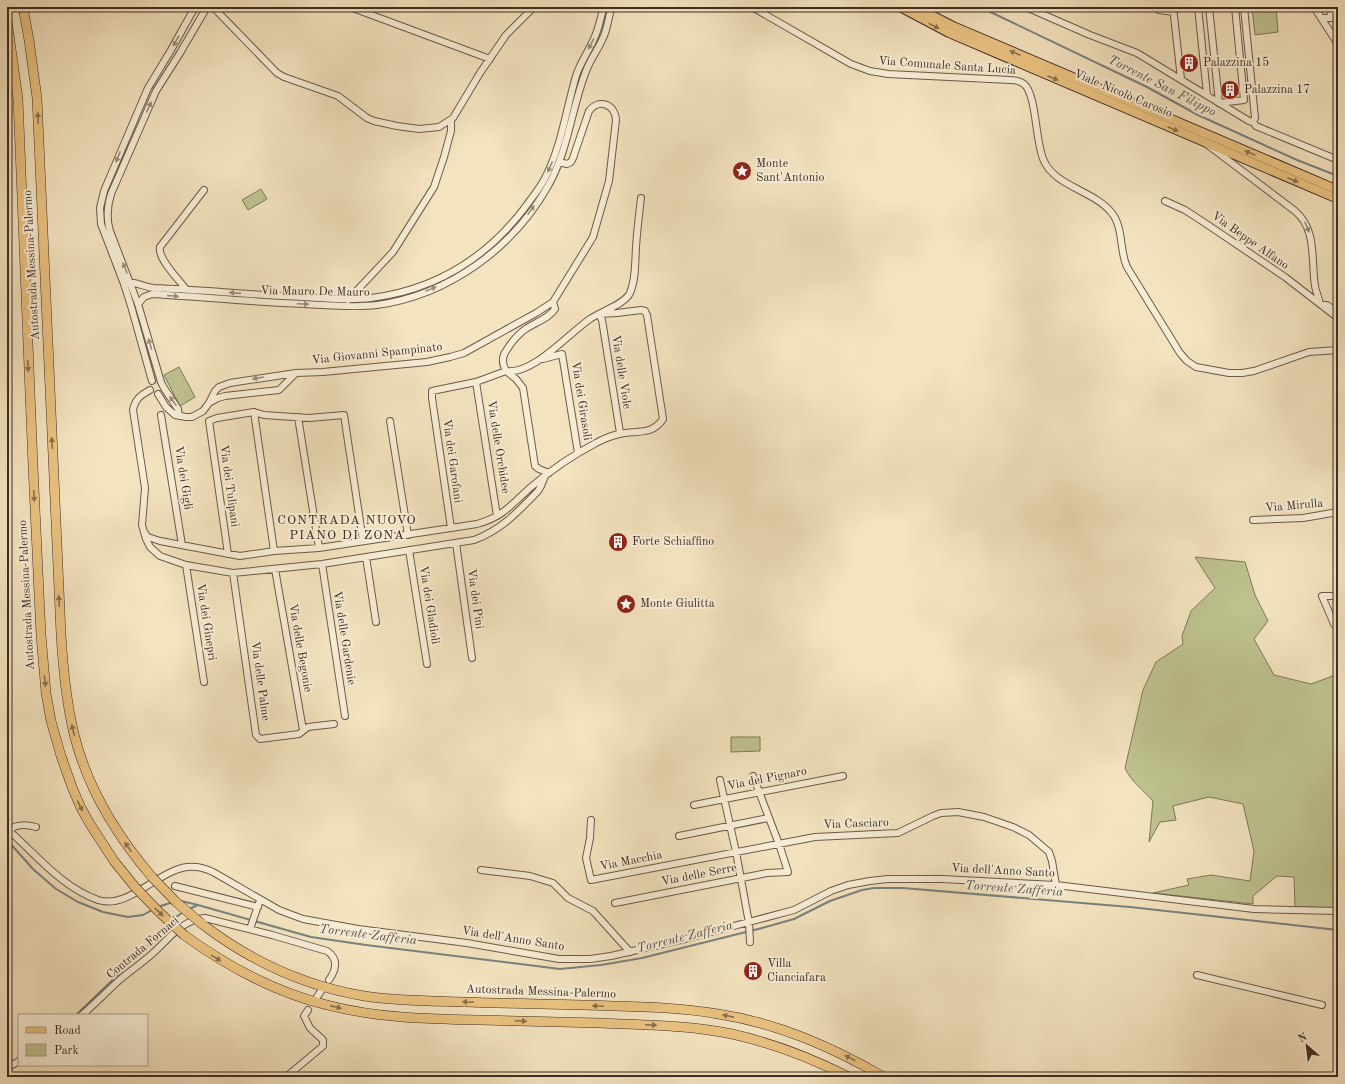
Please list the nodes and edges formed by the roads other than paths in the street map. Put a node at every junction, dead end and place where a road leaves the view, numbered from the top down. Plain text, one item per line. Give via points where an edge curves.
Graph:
1 (23, 7) edge
2 (195, 7) edge
3 (207, 7) edge
4 (213, 7) edge
5 (350, 7) edge
6 (534, 7) edge
7 (604, 7) edge
8 (612, 7) edge
9 (752, 7) edge
10 (900, 7) edge
11 (916, 7) edge
12 (1026, 7) edge
13 (1159, 7) edge
14 (1198, 7) edge
15 (1209, 7) edge
16 (1235, 7) edge
17 (1244, 7) edge
18 (1314, 7) edge
19 (1330, 7) edge
20 (1174, 10) edge
21 (1321, 18) junction
22 (1331, 18) junction
23 (1338, 18) edge
24 (7, 20) edge
25 (1247, 39) junction
26 (1238, 40) junction
27 (1338, 44) edge
28 (490, 59) junction
29 (1181, 79) junction
30 (1206, 95) junction
31 (1219, 103) junction
32 (451, 120) junction
33 (1253, 122) junction
34 (1202, 141) junction
35 (1338, 160) edge
36 (559, 162) junction
37 (204, 190) dead end
38 (1338, 190) edge
39 (641, 198) dead end
40 (1338, 199) edge
41 (1165, 201) dead end
42 (127, 283) junction
43 (186, 289) junction
44 (348, 299) junction
45 (553, 302) junction
46 (138, 304) junction
47 (1320, 304) junction
48 (131, 306) junction
49 (348, 306) junction
50 (1338, 313) edge
51 (599, 314) junction
52 (1338, 318) edge
53 (1338, 350) edge
54 (537, 361) junction
55 (506, 371) junction
56 (296, 373) junction
57 (152, 382) junction
58 (161, 382) junction
59 (476, 382) junction
60 (164, 388) junction
61 (150, 390) junction
62 (158, 394) junction
63 (209, 403) junction
64 (254, 412) junction
65 (161, 415) dead end
66 (179, 415) junction
67 (298, 417) junction
68 (390, 421) dead end
69 (620, 433) junction
70 (578, 453) junction
71 (547, 475) junction
72 (1338, 512) edge
73 (497, 516) junction
74 (1253, 520) dead end
75 (451, 528) junction
76 (144, 532) junction
77 (408, 535) junction
78 (363, 541) junction
79 (456, 543) junction
80 (182, 545) junction
81 (319, 548) junction
82 (409, 550) junction
83 (274, 551) junction
84 (228, 554) junction
85 (366, 557) junction
86 (322, 564) junction
87 (186, 565) junction
88 (275, 569) junction
89 (233, 573) junction
90 (1338, 596) edge
91 (376, 622) dead end
92 (1334, 624) dead end
93 (472, 658) dead end
94 (427, 664) dead end
95 (204, 682) dead end
96 (345, 716) dead end
97 (334, 724) dead end
98 (303, 730) junction
99 (753, 776) dead end
100 (843, 776) dead end
101 (720, 780) dead end
102 (759, 792) junction
103 (724, 799) junction
104 (694, 805) dead end
105 (768, 818) junction
106 (591, 820) dead end
107 (730, 826) junction
108 (36, 827) dead end
109 (7, 830) edge
110 (679, 836) dead end
111 (779, 844) junction
112 (736, 852) junction
113 (481, 870) dead end
114 (740, 878) junction
115 (1056, 885) junction
116 (175, 886) dead end
117 (260, 900) junction
118 (616, 903) dead end
119 (257, 908) junction
120 (1338, 911) edge
121 (749, 924) junction
122 (250, 928) junction
123 (750, 939) dead end
124 (630, 952) junction
125 (1197, 974) dead end
126 (329, 980) dead end
127 (321, 991) dead end
128 (317, 997) dead end
129 (1322, 1005) dead end
130 (308, 1010) dead end
131 (83, 1014) edge
132 (18, 1062) edge
133 (7, 1068) edge
134 (286, 1077) edge
135 (849, 1077) edge
136 (884, 1077) edge

136 -> 1 highway, Autostrada Messina-Palermo, bridge via 828,1047 798,1035 717,1014 648,1007 378,998 311,982 274,968 232,946 176,902 140,863 119,834 96,792 79,752 64,675 37,98
2 -> 42 street via 148,88 101,200 101,224
42 -> 3 street via 108,227 109,201 156,91
4 - 32 street via 277,73 338,96 367,118 419,129 439,127
5 - 28 street
6 - 28 street via 509,31
7 -> 44 street, Via Mauro De Mauro via 597,32 577,74 552,164 535,195 508,228 473,260 423,286 370,298
8 - 36 street, Via Mauro De Mauro via 605,33 585,74
9 - 53 street, Via Comunale Santa Lucia via 851,64 870,71 1010,80 1024,84 1032,99 1040,152 1045,163 1055,175 1097,200 1111,212 1118,226 1127,268 1177,349 1191,364 1201,369 1242,373 1308,352
10 -> 34 main road, Viale Nicolò Carosio via 949,33
38 -> 11 main road, Viale Nicolò Carosio via 953,26
12 - 29 street via 1137,53
13 - 20 street via 1159,10
14 - 30 street
15 - 31 street
16 - 26 street
17 - 25 street
18 - 21 street
19 - 22 street
20 - 29 street
21 - 22 street
21 - 27 street
22 - 23 street
24 -> 135 highway, Autostrada Messina-Palermo, bridge via 18,99 41,635 47,700 61,756 72,787 90,824 114,861 135,887 184,936 251,977 289,994 325,1005 397,1017 695,1028 768,1043
25 - 26 street
25 - 33 street via 1255,118
26 - 31 street via 1244,100
28 - 32 street
29 - 30 street
30 - 31 street
31 - 33 street
32 - 44 street via 451,131 434,187 393,252
33 - 35 street via 1256,126
34 -> 40 main road, Viale Nicolò Carosio
34 -> 47 street via 1304,220 1311,240 1315,286
36 - 45 street, Via Giovanni Spampinato via 571,162 589,111 599,104 612,107 616,120 612,165 597,227
49 -> 36 street, Via Mauro De Mauro via 378,304 417,295 442,285 474,267 490,256 518,229 548,186
37 - 43 street via 159,250 162,258
39 - 51 street via 630,294 612,309
41 - 47 street, Via Beppe Alfano via 1205,222
42 - 43 street, Via Mauro De Mauro
42 - 46 street
42 - 48 street
44 -> 43 street, Via Mauro De Mauro
44 - 49 street
45 - 55 street via 555,309 552,313 514,339 504,355 503,366
45 - 56 street, Via Giovanni Spampinato via 464,353 450,357
46 - 48 street, Via Mauro De Mauro
46 -> 49 street, Via Mauro De Mauro via 144,297 152,294
58 -> 46 street
47 - 50 street via 1327,305
47 - 52 street
48 - 57 street
51 - 54 street
51 - 69 street, Via delle Viole
51 - 69 street via 641,310 647,315 663,419 651,430
54 - 55 street via 514,372
54 - 70 street, Via dei Girasoli via 562,354
55 - 59 street
55 - 71 street via 523,388 535,466
56 - 63 street, Via Giovanni Spampinato via 279,390 225,396
56 -> 63 street, Via Giovanni Spampinato via 222,385 215,391
57 - 58 street
57 - 61 street
58 - 60 street
59 - 73 street, Via delle Orchidee
59 - 75 street, Via dei Garofani via 432,391
60 - 62 street
66 -> 60 street via 178,409
61 - 62 street
61 - 76 street via 139,396 133,410 145,488 142,518
62 - 66 street via 170,411
63 - 66 street, Via Giovanni Spampinato via 203,411 192,417
64 - 67 street
64 - 83 street
64 - 84 street, Via dei Tulipani via 209,421
65 - 80 street, Via dei Gigli
67 - 78 street via 344,415
67 - 81 street
68 - 77 street
69 - 70 street via 596,442
70 - 71 street
71 - 73 street
71 - 79 street via 538,491 505,523 484,536
72 - 74 street, Via Mirulla via 1303,518
73 - 75 street via 477,524
75 - 77 street
76 - 80 street via 153,540
76 - 87 street via 150,547 160,556
77 - 78 street
78 - 81 street
79 - 82 street
79 - 93 street, Via dei Pini
80 - 84 street
81 - 83 street
82 - 85 street
82 - 94 street, Via dei Gladioli
83 - 84 street via 240,556
85 - 86 street
85 - 91 street
86 - 88 street
86 - 96 street, Via delle Gardenie
87 - 89 street
87 - 95 street, Via dei Ginepri
88 - 89 street
88 - 98 street, Via delle Begonie
89 - 98 street, Via delle Palme via 256,735 264,739 299,734
90 - 92 street via 1322,596
97 - 98 street, Via delle Palme
99 - 102 street
100 - 102 street, Via del Pignaro
101 - 103 street
102 - 103 street, Via del Pignaro
102 - 105 street
103 - 104 street, Via del Pignaro
103 - 107 street
105 - 107 street
105 - 111 street
106 - 112 street, Via Macchia via 586,858 591,880
107 - 110 street
107 - 112 street
108 - 109 street via 19,825
109 - 117 street, Via dell'Anno Santo via 60,878 99,900 121,900 174,871 194,866 213,872
111 - 112 street, Via Casciaro
111 - 114 street, Via delle Serre via 788,872
111 - 115 street, Via Casciaro via 823,836 895,834 941,813 964,813 1013,827 1041,844 1050,856
112 - 114 street
113 - 124 street via 530,876 553,883 568,898 593,911
114 - 118 street, Via delle Serre
114 - 121 street
115 - 120 street, Via dell'Anno Santo via 1254,909
115 - 121 street, Via dell'Anno Santo via 942,880 870,881 840,888 794,910
116 - 119 street
117 - 119 street
117 - 124 street, Via dell'Anno Santo via 294,916 319,922 551,958 590,959
119 - 122 street
121 - 123 street
121 - 124 street, Via dell'Anno Santo
122 - 126 street, Contrada Fornaci via 327,951 333,957 336,966
122 - 131 street, Contrada Fornaci via 198,918 168,937 152,955 123,977
125 - 129 street
127 - 128 street
130 - 134 street via 304,1016 310,1028 323,1040 323,1046
132 - 133 street

